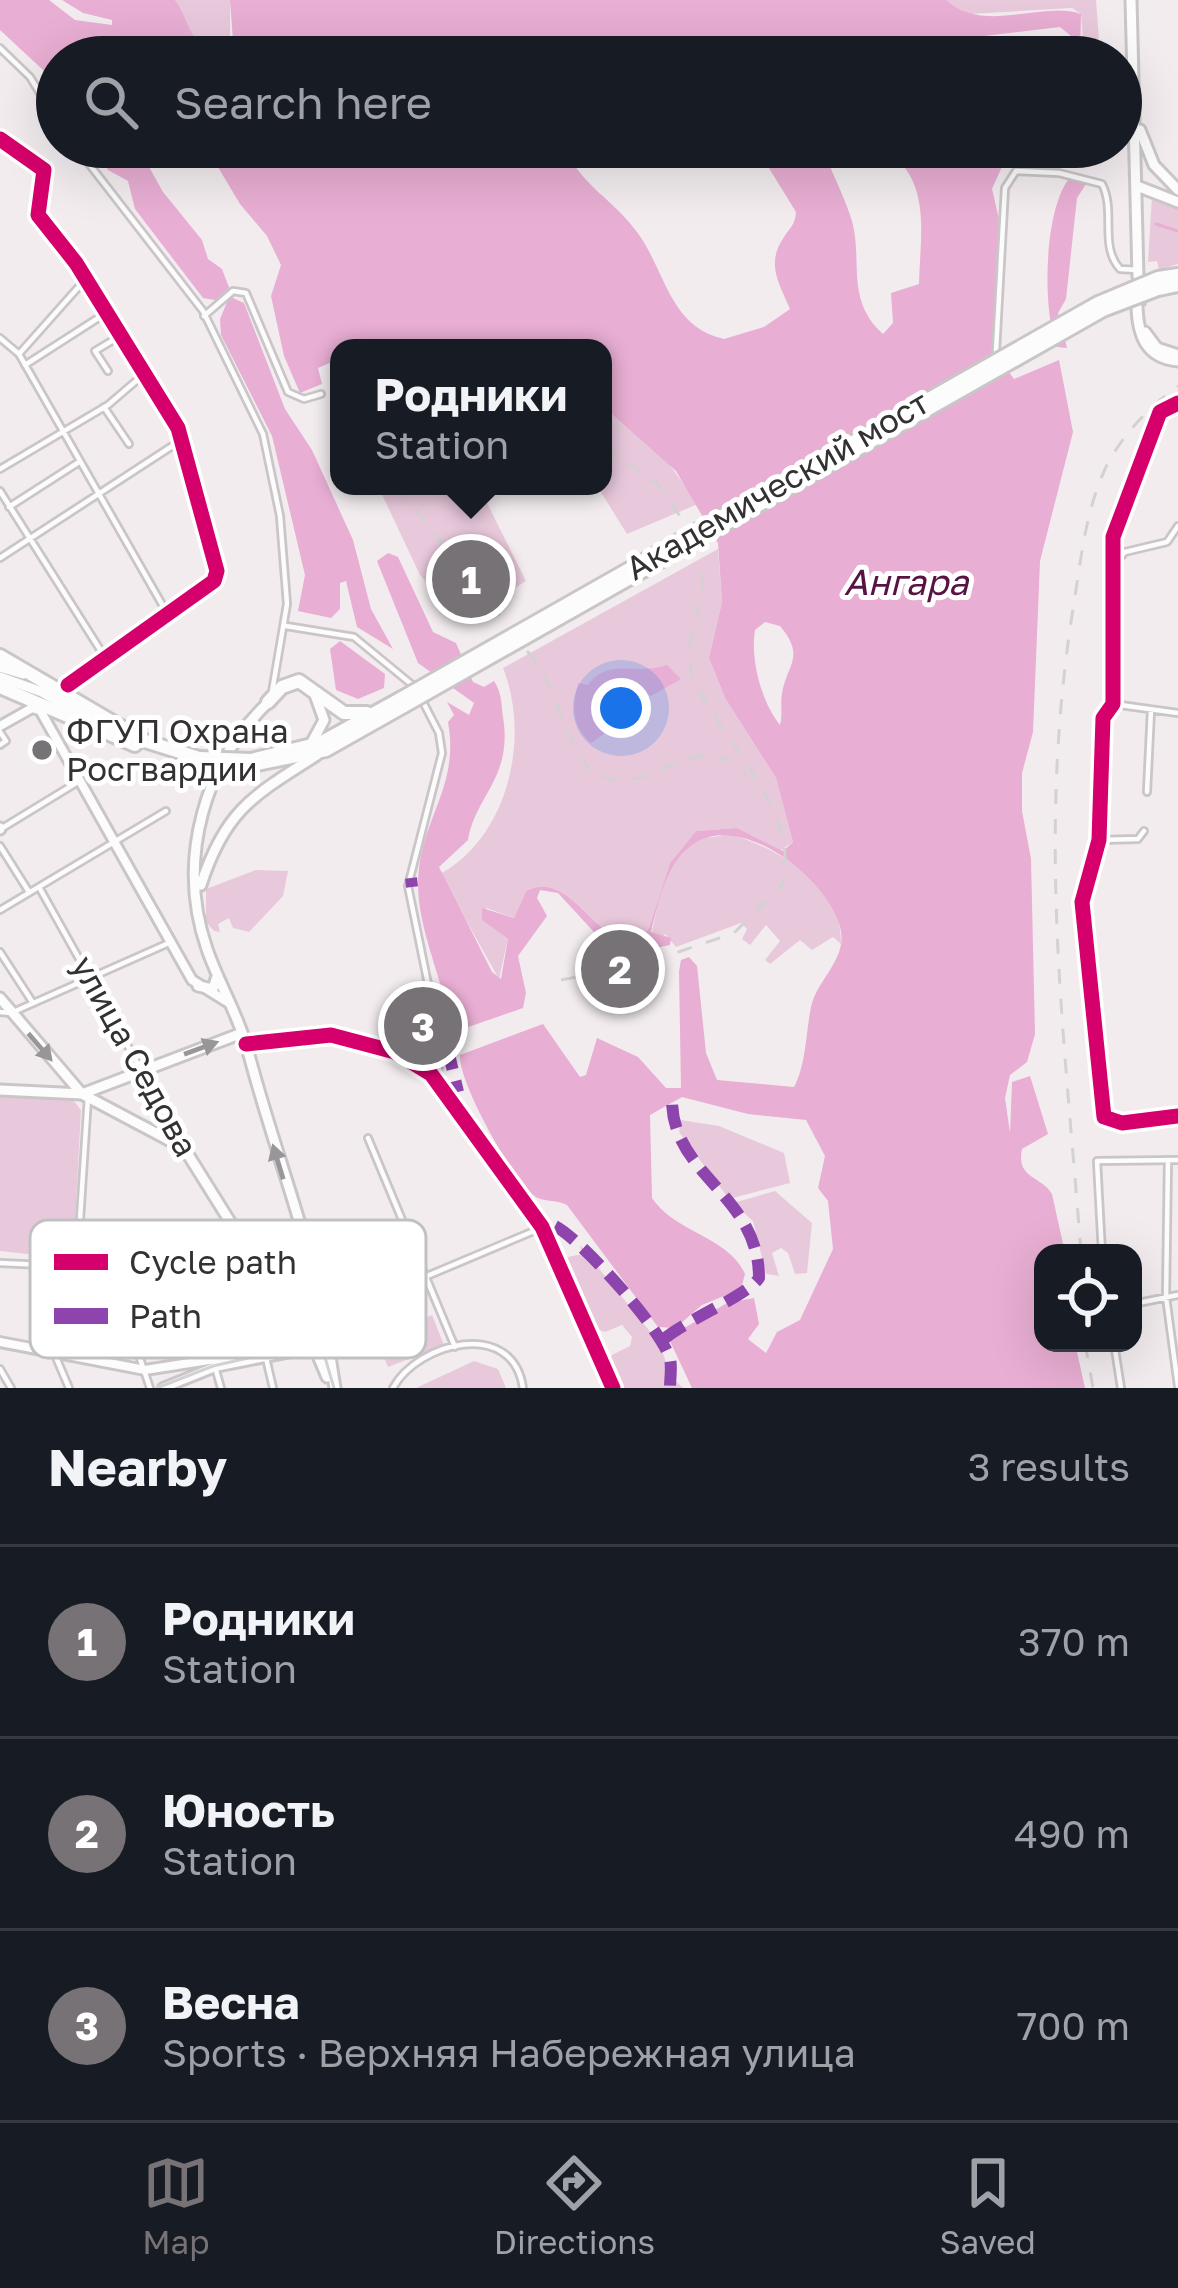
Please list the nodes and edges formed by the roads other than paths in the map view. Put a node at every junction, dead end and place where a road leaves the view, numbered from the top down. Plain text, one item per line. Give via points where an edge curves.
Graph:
1 (1131, 0) edge
2 (1133, 36) edge
3 (0, 48) edge
4 (36, 87) edge
5 (1142, 134) edge
6 (0, 139) edge
7 (36, 164) edge
8 (41, 168) edge
9 (92, 168) edge
10 (1140, 168) edge
11 (1141, 168) edge
12 (1178, 190) edge
13 (1141, 191) junction
14 (1178, 202) edge
15 (1161, 279) edge
16 (84, 282) junction
17 (1140, 306) tunnel mouth
18 (106, 313) junction
19 (204, 316) junction
20 (120, 337) junction
21 (0, 338) edge
22 (996, 351) dead end
23 (19, 354) junction
24 (1178, 358) edge
25 (25, 365) junction
26 (107, 371) dead end
27 (143, 375) junction
28 (321, 394) dead end
29 (1178, 403) edge
30 (104, 407) junction
31 (60, 431) junction
32 (183, 439) junction
33 (129, 444) dead end
34 (79, 462) junction
35 (0, 469) edge
36 (0, 490) edge
37 (99, 495) junction
38 (9, 506) junction
39 (1178, 526) edge
40 (29, 539) junction
41 (0, 558) edge
42 (1114, 564) junction
43 (167, 616) junction
44 (286, 626) junction
45 (0, 656) edge
46 (106, 659) junction
47 (0, 667) edge
48 (280, 669) junction
49 (0, 677) edge
50 (299, 681) junction
51 (0, 687) edge
52 (67, 690) junction
53 (268, 702) junction
54 (402, 702) junction
55 (1113, 704) junction
56 (385, 706) junction
57 (1151, 710) junction
58 (1178, 713) edge
59 (0, 729) edge
60 (126, 740) junction
61 (0, 745) edge
62 (307, 747) junction
63 (326, 750) junction
64 (196, 761) junction
65 (81, 780) junction
66 (1147, 792) dead end
67 (166, 812) dead end
68 (0, 828) edge
69 (1144, 832) dead end
70 (1099, 840) junction
71 (117, 841) junction
72 (0, 846) edge
73 (39, 886) junction
74 (29, 892) junction
75 (198, 896) junction
76 (0, 910) edge
77 (172, 941) junction
78 (0, 952) edge
79 (216, 974) junction
80 (92, 979) junction
81 (198, 986) junction
82 (0, 998) edge
83 (33, 1003) junction
84 (229, 1003) junction
85 (5, 1012) edge
86 (244, 1038) junction
87 (443, 1047) junction
88 (417, 1063) junction
89 (140, 1069) junction
90 (439, 1082) junction
91 (0, 1090) edge
92 (85, 1095) junction
93 (1178, 1115) edge
94 (368, 1138) dead end
95 (175, 1140) junction
96 (1168, 1160) junction
97 (1178, 1160) edge
98 (1166, 1181) junction
99 (1178, 1183) edge
100 (79, 1220) edge
101 (228, 1220) edge
102 (296, 1220) edge
103 (402, 1220) edge
104 (542, 1227) junction
105 (1102, 1244) edge
106 (0, 1263) edge
107 (30, 1264) edge
108 (426, 1277) edge
109 (426, 1279) edge
110 (1178, 1294) edge
111 (1166, 1297) junction
112 (1142, 1302) edge
113 (0, 1342) edge
114 (455, 1347) junction
115 (30, 1349) edge
116 (1115, 1352) edge
117 (57, 1358) edge
118 (78, 1358) edge
119 (141, 1358) edge
120 (238, 1358) edge
121 (259, 1358) edge
122 (266, 1358) edge
123 (317, 1358) edge
124 (325, 1358) edge
125 (330, 1358) edge
126 (331, 1363) junction
127 (214, 1364) junction
128 (0, 1369) edge
129 (145, 1370) junction
130 (1178, 1386) edge
131 (10, 1388) edge
132 (69, 1388) edge
133 (150, 1388) edge
134 (163, 1388) edge
135 (221, 1388) edge
136 (273, 1388) edge
137 (332, 1388) edge
138 (393, 1388) edge
139 (523, 1388) edge
140 (613, 1388) edge
141 (1121, 1388) edge

1 - 2 main road
3 - 4 street
5 - 12 main road via 1154,164
6 - 7 street
8 - 16 street via 38,215
9 - 19 street
10 - 13 main road
11 - 13 main road
13 - 14 main road
13 - 15 main road
15 - 22 street via 1111,259 1102,184 1016,171 1005,188
15 - 54 main road, Академический мост, bridge via 1098,303
16 - 18 street
16 - 23 street
17 - 24 main road via 1149,340
18 - 20 street
18 - 25 street
19 - 28 street via 233,291 246,293 288,392 304,399
19 - 44 street via 270,460
20 - 26 street via 95,351
20 - 27 street
21 - 23 street
23 - 25 street
25 - 31 street
27 - 30 street
27 - 32 street
29 - 42 street via 1160,412 1138,465 1117,520
30 - 31 street
30 - 33 street
31 - 34 street
31 - 35 street
32 - 37 street
32 - 43 street via 217,574
34 - 37 street
34 - 38 street
36 - 38 street
37 - 40 street
37 - 43 street
38 - 40 street
39 - 42 street via 1167,542 1125,552
40 - 41 street
40 - 46 street
42 - 55 street
43 - 46 street
44 - 48 street
44 - 87 street via 364,643 410,680 439,733 440,770 408,886
45 - 52 main road
46 - 52 street
47 - 52 main road
48 - 50 street
48 - 53 street
49 - 60 main road
50 - 53 main road
50 - 56 main road via 348,714
51 - 60 main road
52 - 64 main road via 145,741
53 - 62 main road via 295,687 317,697 323,723
53 - 75 main road via 206,794
54 - 56 main road
54 - 63 main road
55 - 57 street
55 - 70 street via 1102,718
56 - 62 main road
57 - 58 street
57 - 66 street
59 - 61 street
59 - 65 street via 38,709
60 - 64 main road
62 - 64 main road, bridge
63 - 64 main road, bridge via 237,768
63 - 75 main road via 234,814
65 - 68 street
65 - 71 street
67 - 71 street
69 - 70 street
70 - 93 street via 1082,902 1104,1117 1122,1123
71 - 73 street
71 - 77 street
72 - 74 street
73 - 74 street
73 - 80 street, улица Седова
74 - 76 street
75 - 79 main road
77 - 80 street
77 - 81 street
78 - 83 street
79 - 81 main road via 214,988
79 - 84 main road
80 - 83 street
80 - 89 street, улица Седова
81 - 84 street
82 - 85 main road
83 - 85 street
84 - 86 main road
85 -> 92 main road
86 - 88 street via 323,1034
89 -> 86 main road
102 -> 86 main road
87 - 88 street
87 - 90 street
88 - 90 street
89 - 92 main road
89 - 95 street, улица Седова
90 - 104 street
91 - 92 main road
92 - 95 main road
92 - 100 street
94 - 103 street
95 - 101 main road, улица Седова
96 - 97 street
96 - 98 street
96 - 105 street via 1097,1161
98 - 99 street
98 - 111 street
104 - 108 street
104 - 140 street
106 - 107 street
109 - 114 street
110 - 111 street
111 - 112 street
111 - 130 street
113 - 115 street
114 - 138 street via 404,1371
114 - 139 street via 482,1341 499,1348
116 - 141 street
117 - 132 street
118 - 129 street
119 - 129 street
120 - 127 street
121 - 127 street
122 - 136 street
123 - 137 main road
124 - 126 main road, улица Седова
125 - 126 main road
126 - 137 main road
127 - 129 street
127 - 134 street
127 - 135 street
128 - 131 street
129 - 133 street

